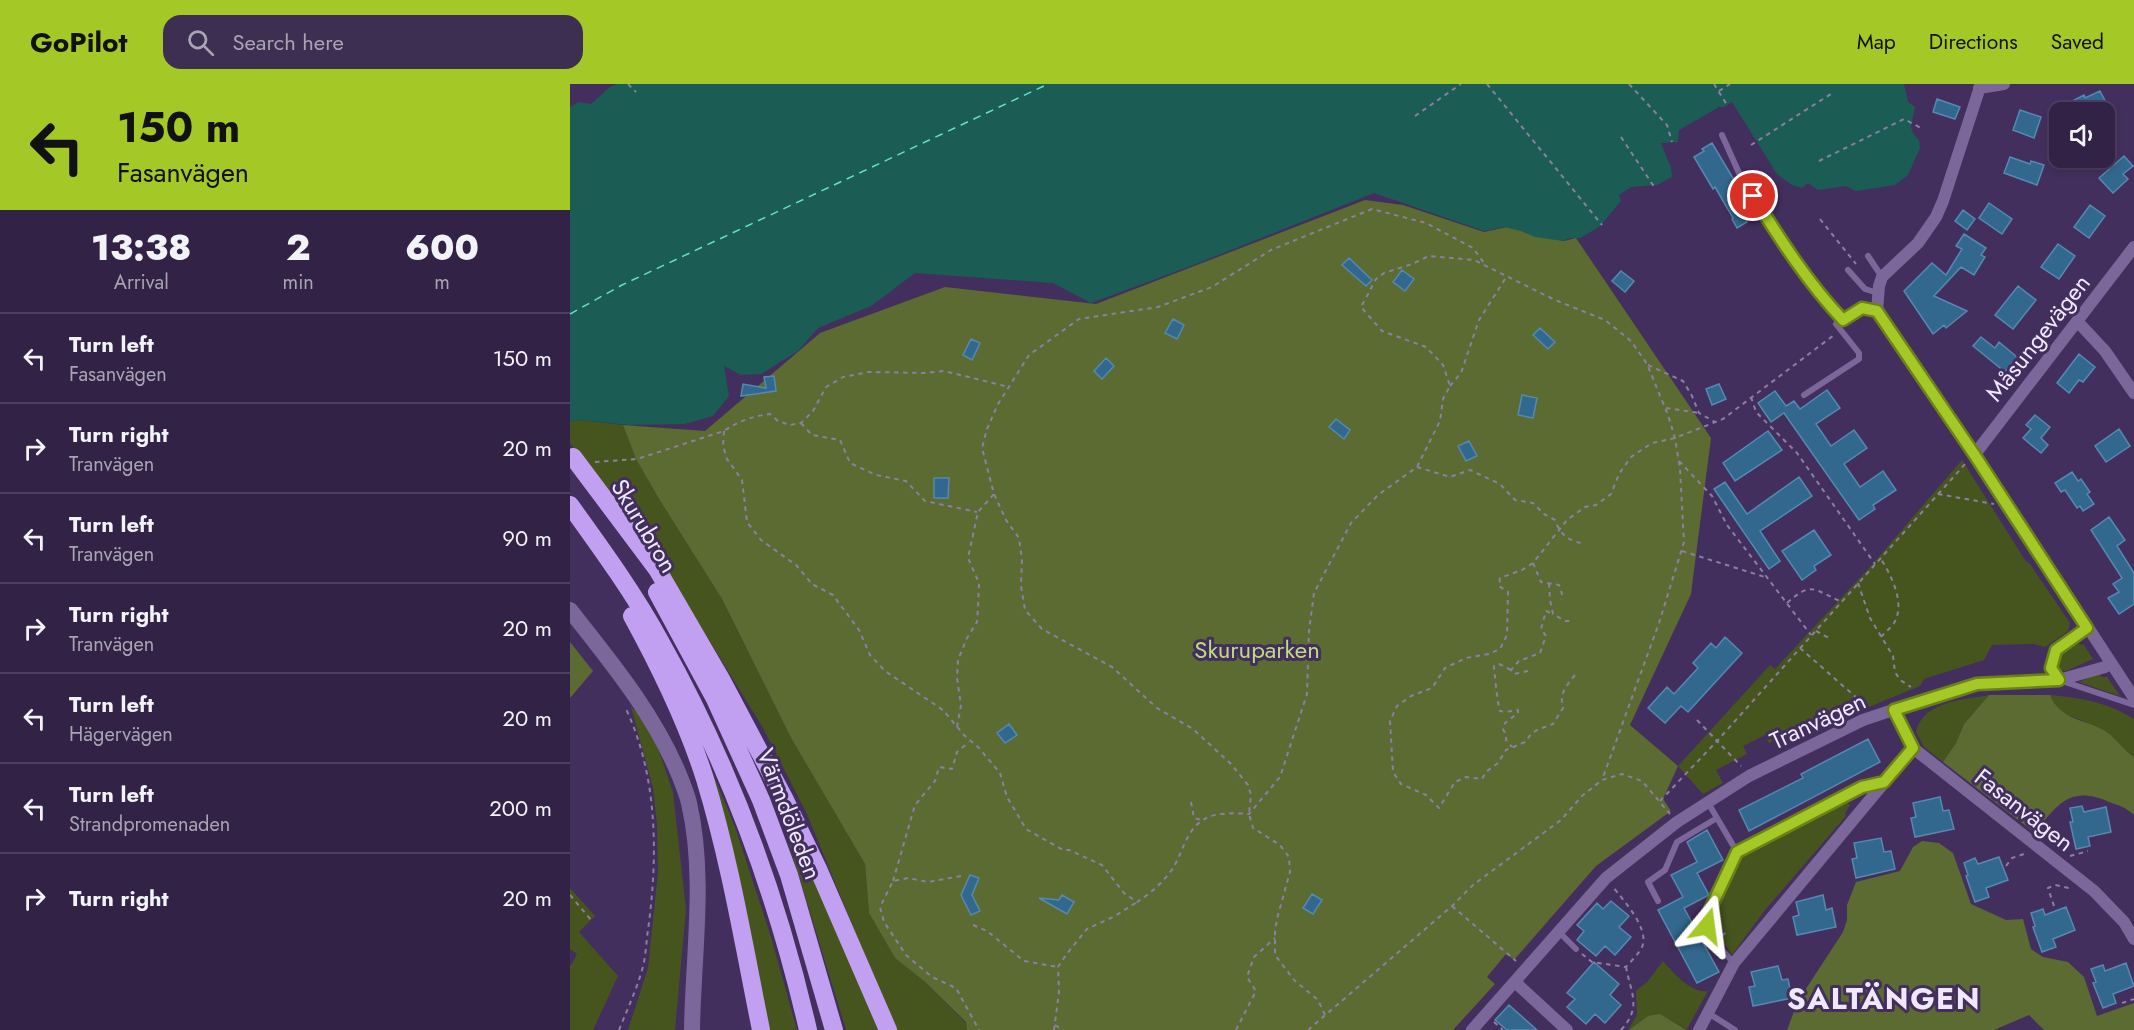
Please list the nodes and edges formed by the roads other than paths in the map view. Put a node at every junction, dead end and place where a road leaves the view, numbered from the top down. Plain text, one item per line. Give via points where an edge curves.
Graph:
1 (2004, 84) edge
2 (1980, 86) edge
3 (1722, 135) dead end
4 (2134, 247) edge
5 (1868, 256) dead end
6 (1848, 270) dead end
7 (1882, 277) junction
8 (1878, 293) junction
9 (1877, 311) junction
10 (1843, 320) junction
11 (2077, 321) junction
12 (2134, 393) edge
13 (1804, 395) dead end
14 (571, 455) edge
15 (1971, 458) junction
16 (570, 505) edge
17 (570, 511) edge
18 (570, 610) edge
19 (681, 620) junction
20 (2087, 628) junction
21 (654, 644) junction
22 (2111, 663) junction
23 (2059, 680) junction
24 (2134, 698) edge
25 (2134, 705) edge
26 (1894, 710) junction
27 (1913, 748) junction
28 (1884, 782) junction
29 (1707, 801) junction
30 (1717, 818) junction
31 (1737, 852) junction
32 (1658, 901) dead end
33 (696, 913) junction
34 (1560, 932) junction
35 (2134, 939) edge
36 (1576, 949) road end
37 (1734, 963) junction
38 (1515, 982) junction
39 (1708, 1013) junction
40 (833, 1025) edge
41 (807, 1026) edge
42 (682, 1030) edge
43 (693, 1030) edge
44 (761, 1030) edge
45 (888, 1030) edge
46 (1472, 1030) edge
47 (1567, 1030) edge
48 (1699, 1030) edge
49 (1735, 1030) edge

1 - 2 street
2 - 7 street via 1936,217 1918,243
3 - 10 lane via 1743,182 1793,257
4 - 11 street, Måsungevägen
5 - 7 lane
6 - 8 lane via 1866,289
7 - 8 street
8 - 9 street
9 - 10 lane via 1862,308
9 - 15 street
10 - 13 lane via 1836,324 1859,358
11 - 12 street via 2105,351
11 - 15 street, Måsungevägen
14 - 19 highway via 657,569
15 - 20 street
16 - 21 highway, Skurubron
17 - 21 highway
18 - 33 main road via 621,674 667,747 689,800 695,837
19 - 40 highway, Värmdöleden via 761,800 789,875
19 - 45 highway via 721,679 784,798
20 - 22 street
20 - 23 street via 2056,650 2051,668
21 - 41 highway, Värmdöleden via 709,737 764,874
21 - 44 highway via 721,833
22 - 23 street, Tranvägen
22 - 24 street
23 - 25 lane, Tranvägen
23 - 26 street, Tranvägen via 1977,684
26 - 27 street, Fasanvägen
26 - 29 street, Tranvägen via 1863,720
27 - 28 street
27 - 35 street, Fasanvägen via 2085,884 2124,922
28 - 31 lane via 1862,787
28 - 37 street
29 - 30 lane
29 - 34 street, Tranvägen via 1606,878
30 - 31 lane
30 - 32 lane via 1677,842 1665,870 1648,882
31 - 37 lane via 1707,916 1707,926 1717,944
33 - 42 main road
33 - 43 main road
34 - 36 lane
34 - 38 street, Tranvägen
37 - 39 street
38 - 46 street, Tranvägen
38 - 47 street
39 - 48 street
39 - 49 lane

